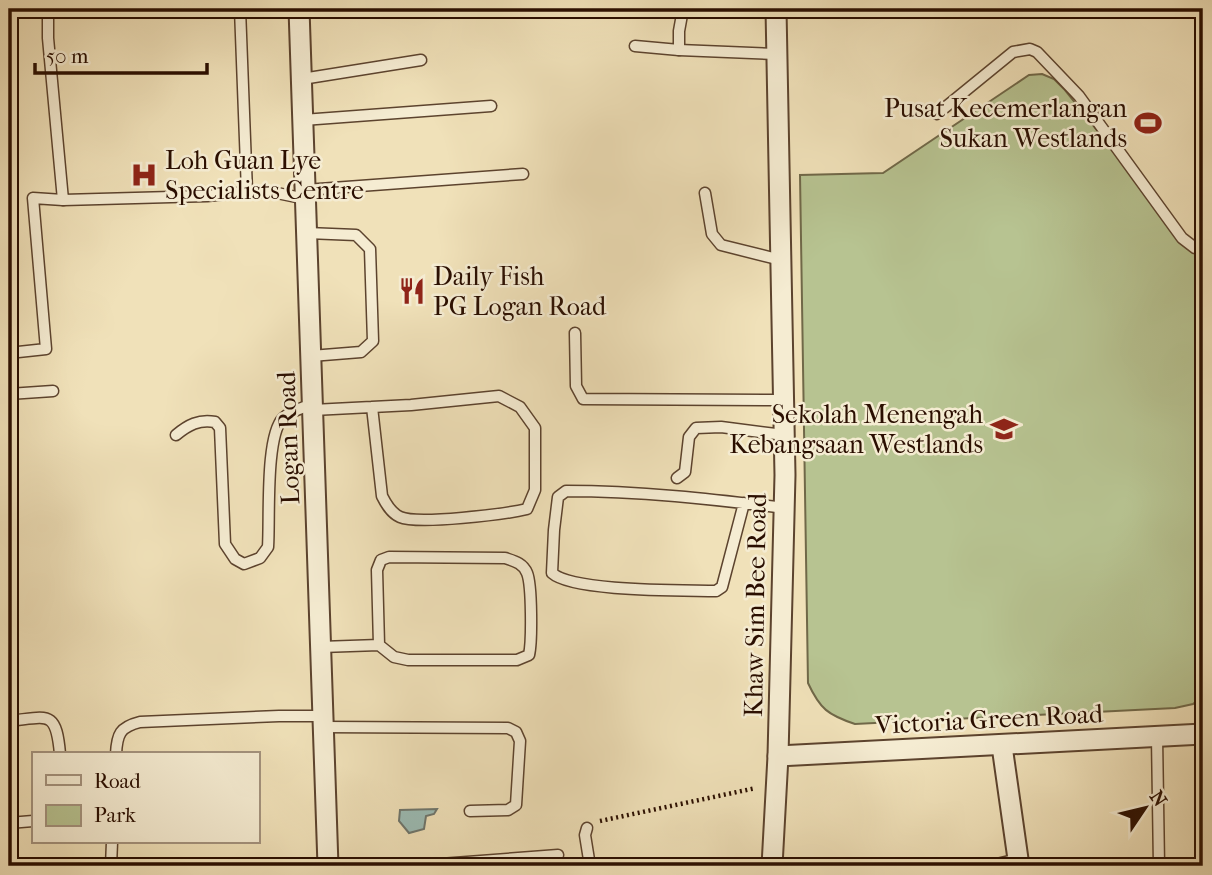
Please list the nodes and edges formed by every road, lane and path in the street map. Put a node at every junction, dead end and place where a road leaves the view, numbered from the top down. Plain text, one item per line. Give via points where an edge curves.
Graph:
1 (48, 9) edge
2 (240, 9) edge
3 (299, 9) edge
4 (683, 9) edge
5 (776, 9) edge
6 (635, 46) dead end
7 (679, 50) junction
8 (776, 54) junction
9 (421, 60) dead end
10 (302, 79) junction
11 (491, 107) dead end
12 (937, 114) dead end
13 (303, 120) junction
14 (523, 174) dead end
15 (247, 192) junction
16 (705, 193) dead end
17 (306, 195) junction
18 (63, 200) junction
19 (307, 233) junction
20 (1203, 250) edge
21 (781, 260) junction
22 (575, 332) dead end
23 (9, 353) edge
24 (311, 356) junction
25 (53, 391) dead end
26 (9, 394) edge
27 (783, 400) junction
28 (313, 407) junction
29 (372, 407) junction
30 (176, 435) dead end
31 (784, 435) junction
32 (677, 478) dead end
33 (744, 503) junction
34 (784, 508) junction
35 (379, 645) junction
36 (321, 647) junction
37 (9, 721) edge
38 (323, 722) junction
39 (1203, 734) edge
40 (1157, 737) junction
41 (1002, 746) junction
42 (60, 752) edge
43 (116, 752) edge
44 (778, 756) junction
45 (777, 784) junction
46 (470, 811) dead end
47 (32, 821) edge
48 (9, 823) edge
49 (587, 828) joint
50 (112, 844) edge
51 (558, 855) dead end
52 (1018, 863) edge
53 (111, 866) edge
54 (328, 866) edge
55 (414, 866) edge
56 (590, 866) edge
57 (772, 866) edge
58 (988, 866) edge
59 (1159, 866) edge

1 - 18 lane
2 - 15 lane
3 - 10 street, Logan Road
4 - 7 lane
5 - 8 street, Khaw Sim Bee Road
6 - 7 lane
7 - 8 lane
8 - 21 street, Khaw Sim Bee Road
9 - 10 lane
10 - 13 street, Logan Road
11 - 13 lane
12 - 20 lane via 1013,52 1037,51 1079,96 1182,238
13 - 17 street, Logan Road
14 - 17 lane
15 - 17 lane
15 - 18 lane
16 - 21 lane via 712,234 721,245
17 - 19 street, Logan Road
18 - 23 lane via 33,198 46,349
19 - 24 street, Logan Road
19 - 24 lane via 356,235 370,249 373,295 373,341 361,352
21 - 27 street, Khaw Sim Bee Road
22 - 27 lane via 576,386 583,399
24 - 28 street, Logan Road
25 - 26 lane
27 - 31 street, Khaw Sim Bee Road
28 - 29 lane
28 - 30 lane via 284,417 274,430 268,547 260,558 244,564 225,544 220,428 205,420
28 - 36 street, Logan Road
29 - 29 lane via 499,396 520,407 534,428 536,491 527,509 441,519 400,518 382,496
31 - 32 lane via 696,428 689,437 685,472
31 - 34 street, Khaw Sim Bee Road
33 - 33 lane via 566,491 558,497 552,573 592,585 716,591 722,587
33 - 34 lane
34 - 44 street, Khaw Sim Bee Road
35 - 35 lane via 380,560 505,558 519,563 527,573 529,655 517,660 408,660 394,657
35 - 36 lane
36 - 38 street, Logan Road
37 - 42 lane via 46,717 58,730
38 - 43 lane via 279,716 140,722 127,725 117,738
38 - 46 lane via 508,728 516,732 520,741 516,805 508,810
38 - 54 street, Logan Road
39 - 40 street, Victoria Green Road
40 - 41 street, Victoria Green Road
40 - 59 lane
41 - 44 street, Victoria Green Road
41 - 52 street
44 - 45 street, Khaw Sim Bee Road
45 - 49 path via 594,822
45 - 57 street, Khaw Sim Bee Road
47 - 48 lane
49 - 56 lane via 584,835
50 - 53 lane
51 - 55 lane
52 - 58 lane

